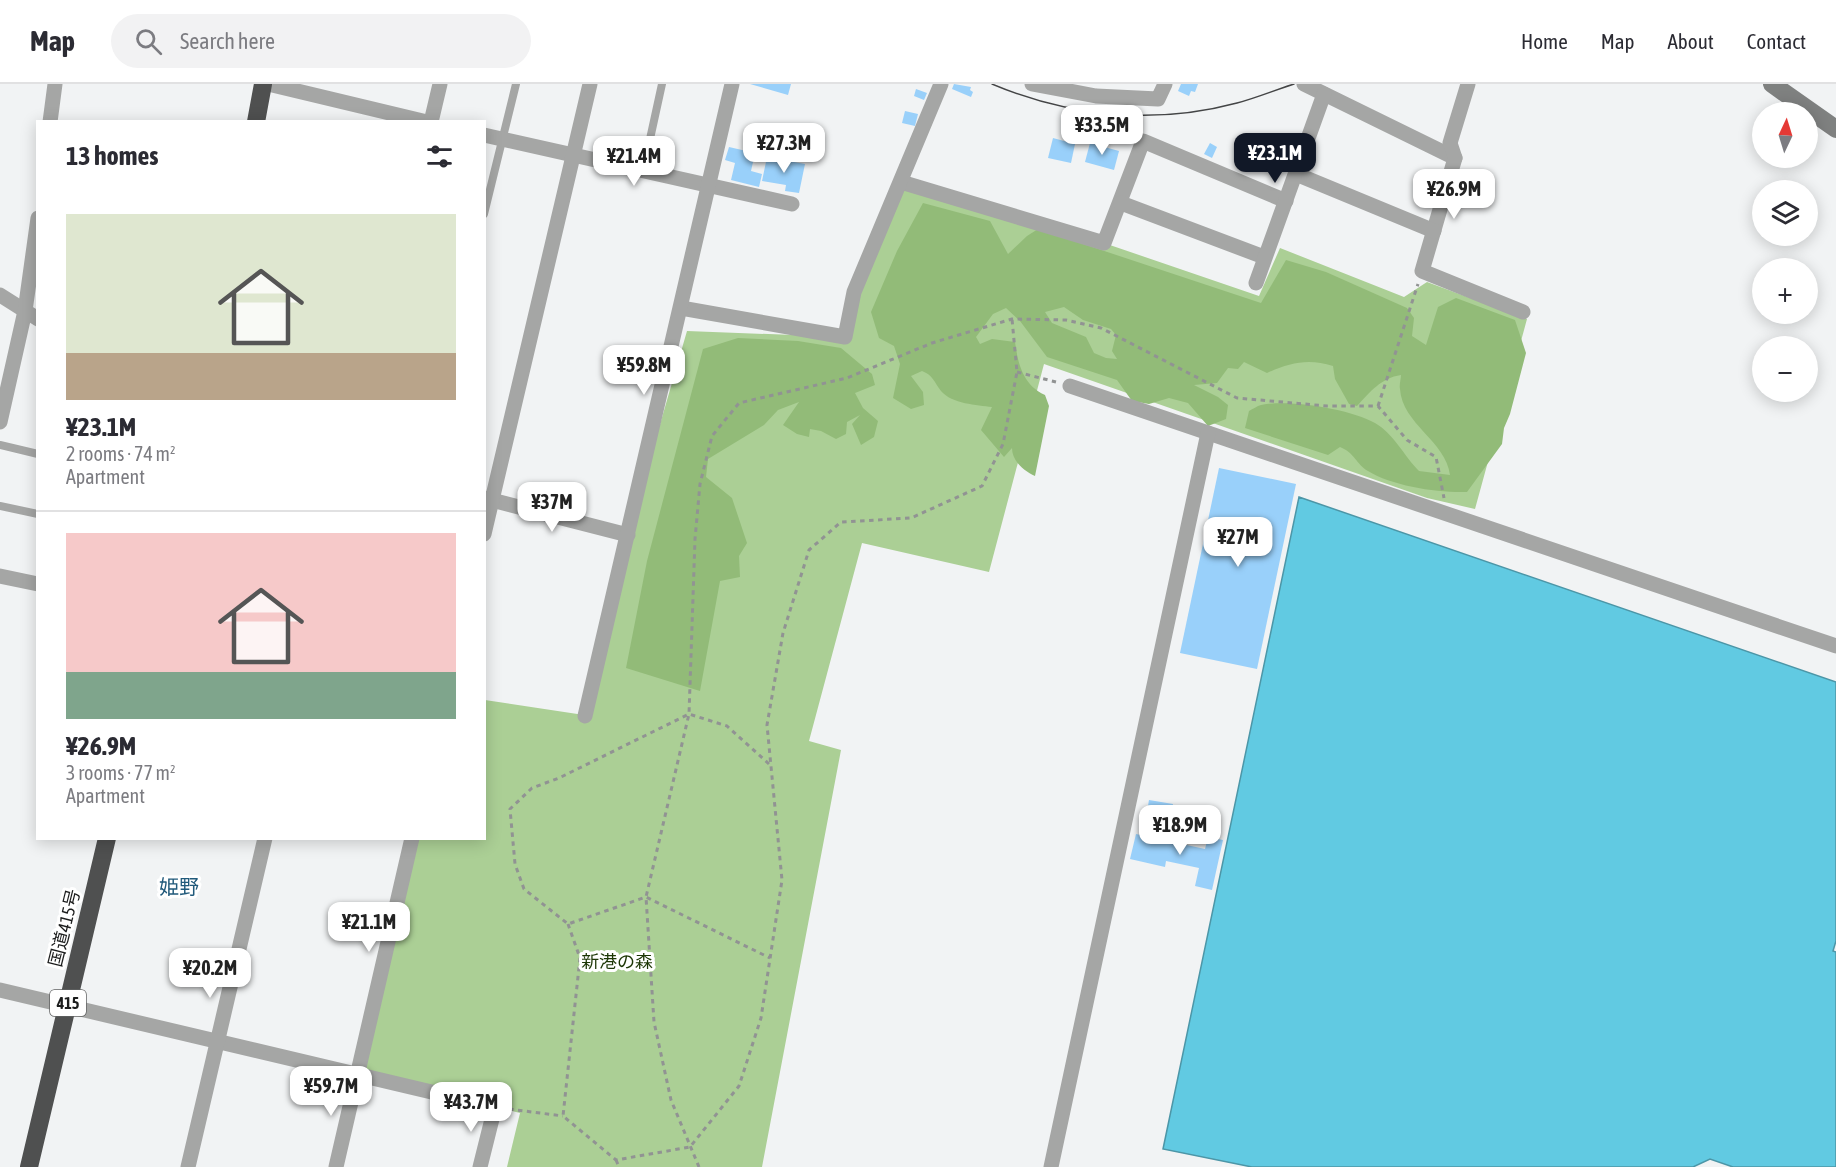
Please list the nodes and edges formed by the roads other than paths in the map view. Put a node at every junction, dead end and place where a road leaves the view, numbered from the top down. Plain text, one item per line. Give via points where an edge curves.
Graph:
1 (55, 84) edge
2 (266, 84) edge
3 (440, 84) edge
4 (516, 84) edge
5 (590, 84) edge
6 (662, 84) edge
7 (732, 84) edge
8 (941, 84) edge
9 (1034, 84) edge
10 (1165, 84) edge
11 (1304, 84) edge
12 (1468, 84) edge
13 (1772, 84) edge
14 (1324, 94) junction
15 (50, 120) edge
16 (257, 120) edge
17 (420, 120) edge
18 (430, 120) edge
19 (1836, 129) edge
20 (486, 135) edge
21 (503, 139) junction
22 (574, 156) junction
23 (1455, 158) junction
24 (643, 172) junction
25 (1296, 174) junction
26 (901, 182) junction
27 (707, 184) junction
28 (1286, 201) junction
29 (1121, 203) junction
30 (792, 204) dead end
31 (486, 206) edge
32 (1434, 231) junction
33 (36, 256) edge
34 (1264, 257) junction
35 (1256, 284) dead end
36 (0, 295) edge
37 (681, 308) junction
38 (1523, 312) dead end
39 (33, 314) edge
40 (1070, 386) road end
41 (0, 422) edge
42 (1208, 433) junction
43 (0, 445) edge
44 (36, 454) edge
45 (489, 499) edge
46 (0, 506) edge
47 (36, 514) edge
48 (486, 520) edge
49 (628, 535) junction
50 (0, 576) edge
51 (36, 584) edge
52 (1836, 646) edge
53 (585, 716) dead end
54 (107, 840) edge
55 (265, 840) edge
56 (412, 840) edge
57 (0, 990) edge
58 (68, 1005) junction
59 (217, 1040) junction
60 (357, 1074) junction
61 (30, 1167) edge
62 (188, 1167) edge
63 (336, 1167) edge
64 (480, 1167) edge
65 (1051, 1167) edge

1 - 15 street
2 - 16 highway
2 - 17 street
3 - 18 street
4 - 21 lane
5 - 22 street
6 - 24 lane
7 - 27 street
8 - 26 street
9 - 10 street via 1096,96 1158,99
11 - 14 street
12 - 23 street via 1450,143
13 - 19 main road
14 - 23 street
14 - 25 street
20 - 21 street
21 - 22 street
21 - 31 lane
22 - 24 street
22 - 45 street
23 - 32 street
24 - 27 street
25 - 28 street
25 - 32 street
26 - 29 street via 1104,243
26 - 37 street via 854,292 845,337
27 - 30 street
27 - 37 street
28 - 29 street via 1143,141
28 - 34 street
29 - 34 street
32 - 38 street via 1422,271
33 - 39 street
34 - 35 street
36 - 39 street
37 - 49 street
39 - 41 street
40 - 42 street
42 - 52 street
42 - 65 street
43 - 44 lane
45 - 48 street
45 - 49 street
46 - 47 lane
49 - 53 street
50 - 51 street
54 - 58 highway, 国道415号 / 415
55 - 59 street
56 - 60 street
57 - 58 street
58 - 59 street
58 - 61 highway, 国道415号 / 415
59 - 60 street
59 - 62 street
60 - 63 street
60 - 64 street via 495,1107

